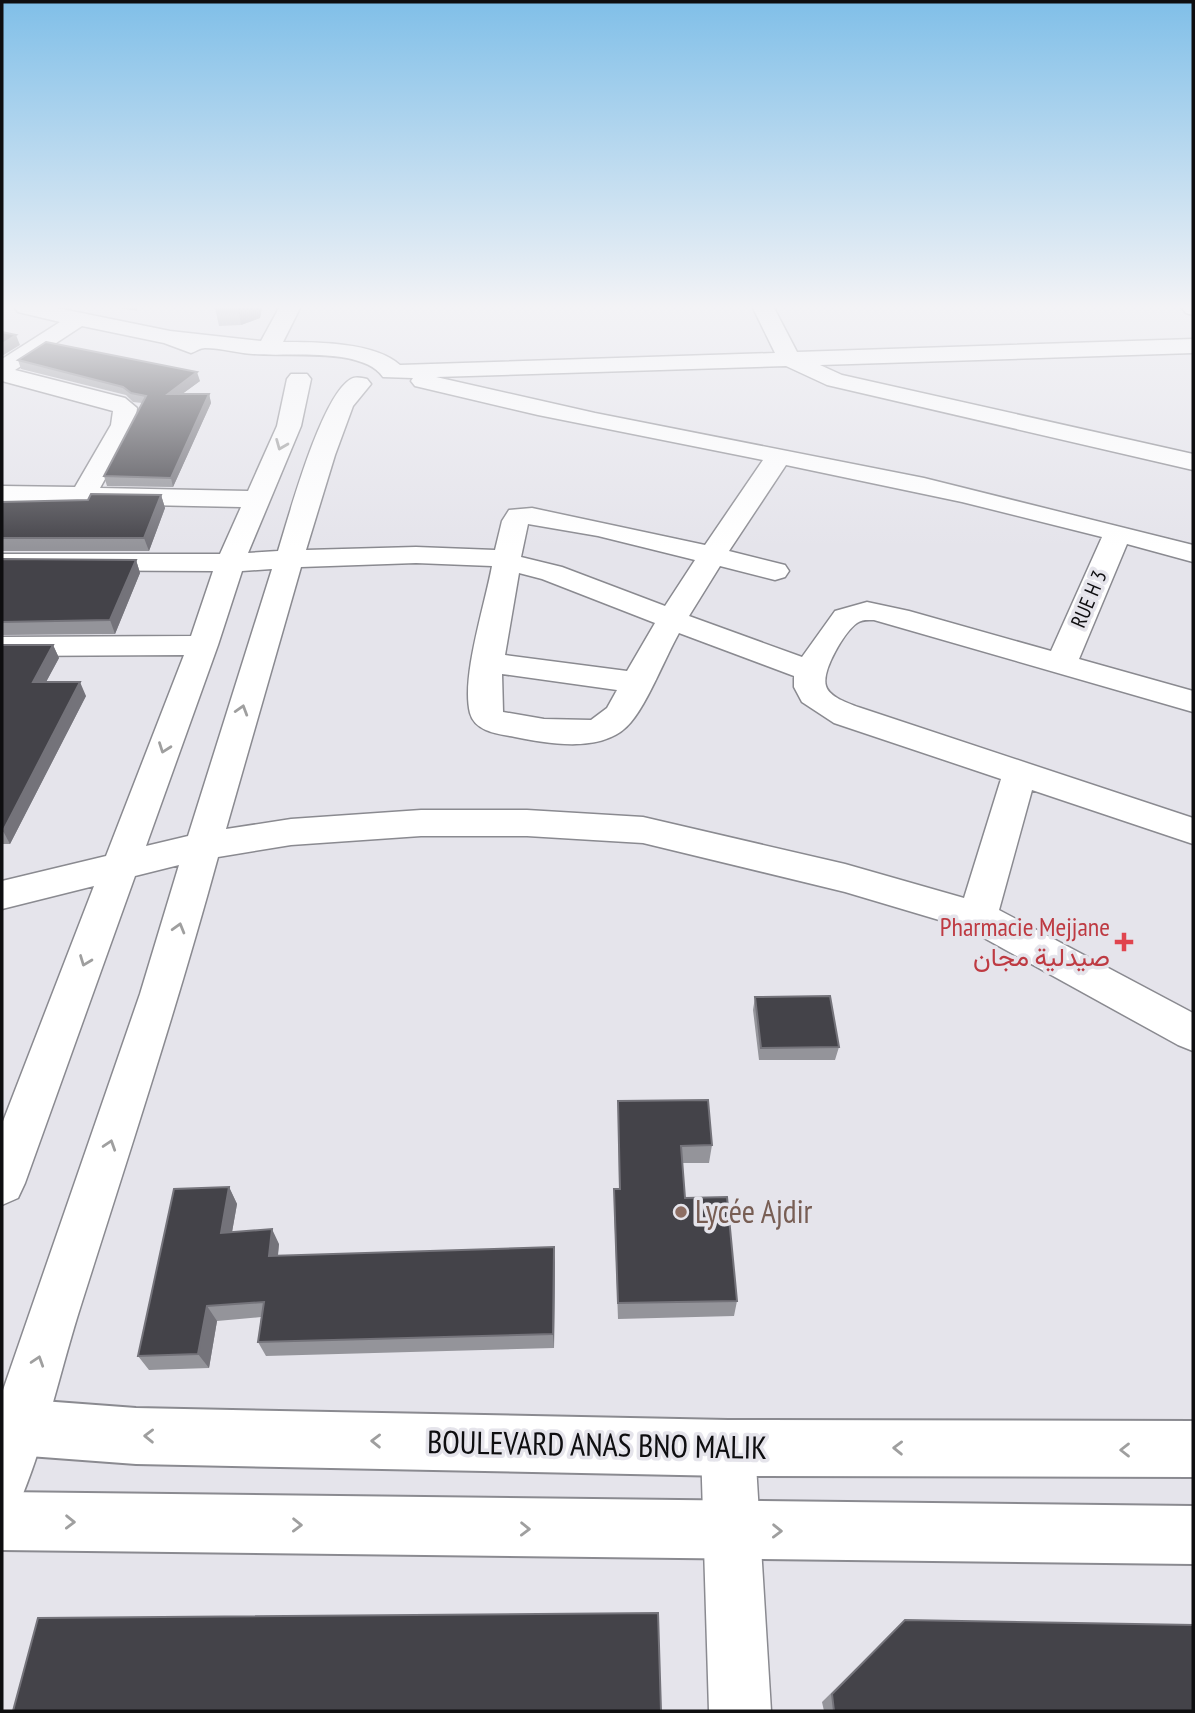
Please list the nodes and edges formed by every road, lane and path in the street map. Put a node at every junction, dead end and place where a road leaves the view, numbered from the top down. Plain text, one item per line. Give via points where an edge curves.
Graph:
1 (63, 388) edge
2 (303, 388) edge
3 (332, 388) edge
4 (442, 388) edge
5 (496, 388) edge
6 (870, 388) edge
7 (921, 388) edge
8 (487, 399) junction
9 (1193, 448) edge
10 (779, 456) junction
11 (1193, 462) edge
12 (2, 494) edge
13 (84, 494) junction
14 (259, 499) junction
15 (1118, 533) junction
16 (1193, 554) edge
17 (709, 556) junction
18 (289, 559) junction
19 (2, 562) edge
20 (509, 562) junction
21 (230, 563) junction
22 (775, 571) dead end
23 (671, 619) junction
24 (203, 645) junction
25 (2, 646) edge
26 (489, 663) junction
27 (1061, 664) junction
28 (809, 670) junction
29 (636, 682) junction
30 (1193, 702) edge
31 (1020, 772) junction
32 (1193, 831) edge
33 (202, 846) junction
34 (121, 864) junction
35 (2, 895) edge
36 (978, 917) junction
37 (1193, 1033) edge
38 (2, 1183) edge
39 (10, 1426) edge
40 (728, 1448) junction
41 (1193, 1449) edge
42 (2, 1480) edge
43 (2, 1521) edge
44 (730, 1531) junction
45 (1193, 1535) edge
46 (740, 1711) edge

1 - 13 street via 125,408 123,425
2 -> 14 street
3 - 18 street via 342,405
4 - 8 street
5 - 8 street
6 - 11 street
7 - 9 street
8 - 10 street
10 - 15 street
10 - 17 street
12 - 13 street
13 - 14 street
14 - 21 street
15 - 16 street
15 - 27 street, RUE H 3
17 - 20 street via 529,514 517,518 511,531
17 - 22 street
17 - 23 street
18 - 20 street via 416,555
18 - 21 street
33 -> 18 street
19 - 21 street
20 - 23 street via 552,573
20 - 26 street
21 - 24 street
23 - 28 street
23 - 29 street
24 - 25 street
24 -> 34 street
26 - 29 street
26 - 29 street via 487,715 509,726 600,729 620,714
27 - 28 street via 867,611 847,615
27 - 30 street
28 - 31 street via 811,692 830,708
31 - 32 street
31 - 36 street
33 - 34 street
33 - 36 street via 291,832 421,823 643,830 845,878
39 -> 33 street via 40,1356 160,994
34 - 35 street
34 -> 38 street
36 - 37 street
40 -> 39 street, BOULEVARD ANAS BNO MALIK via 136,1436
39 - 42 street
41 -> 40 street, BOULEVARD ANAS BNO MALIK
40 - 44 street
43 -> 44 street
44 -> 45 street
44 - 46 street

